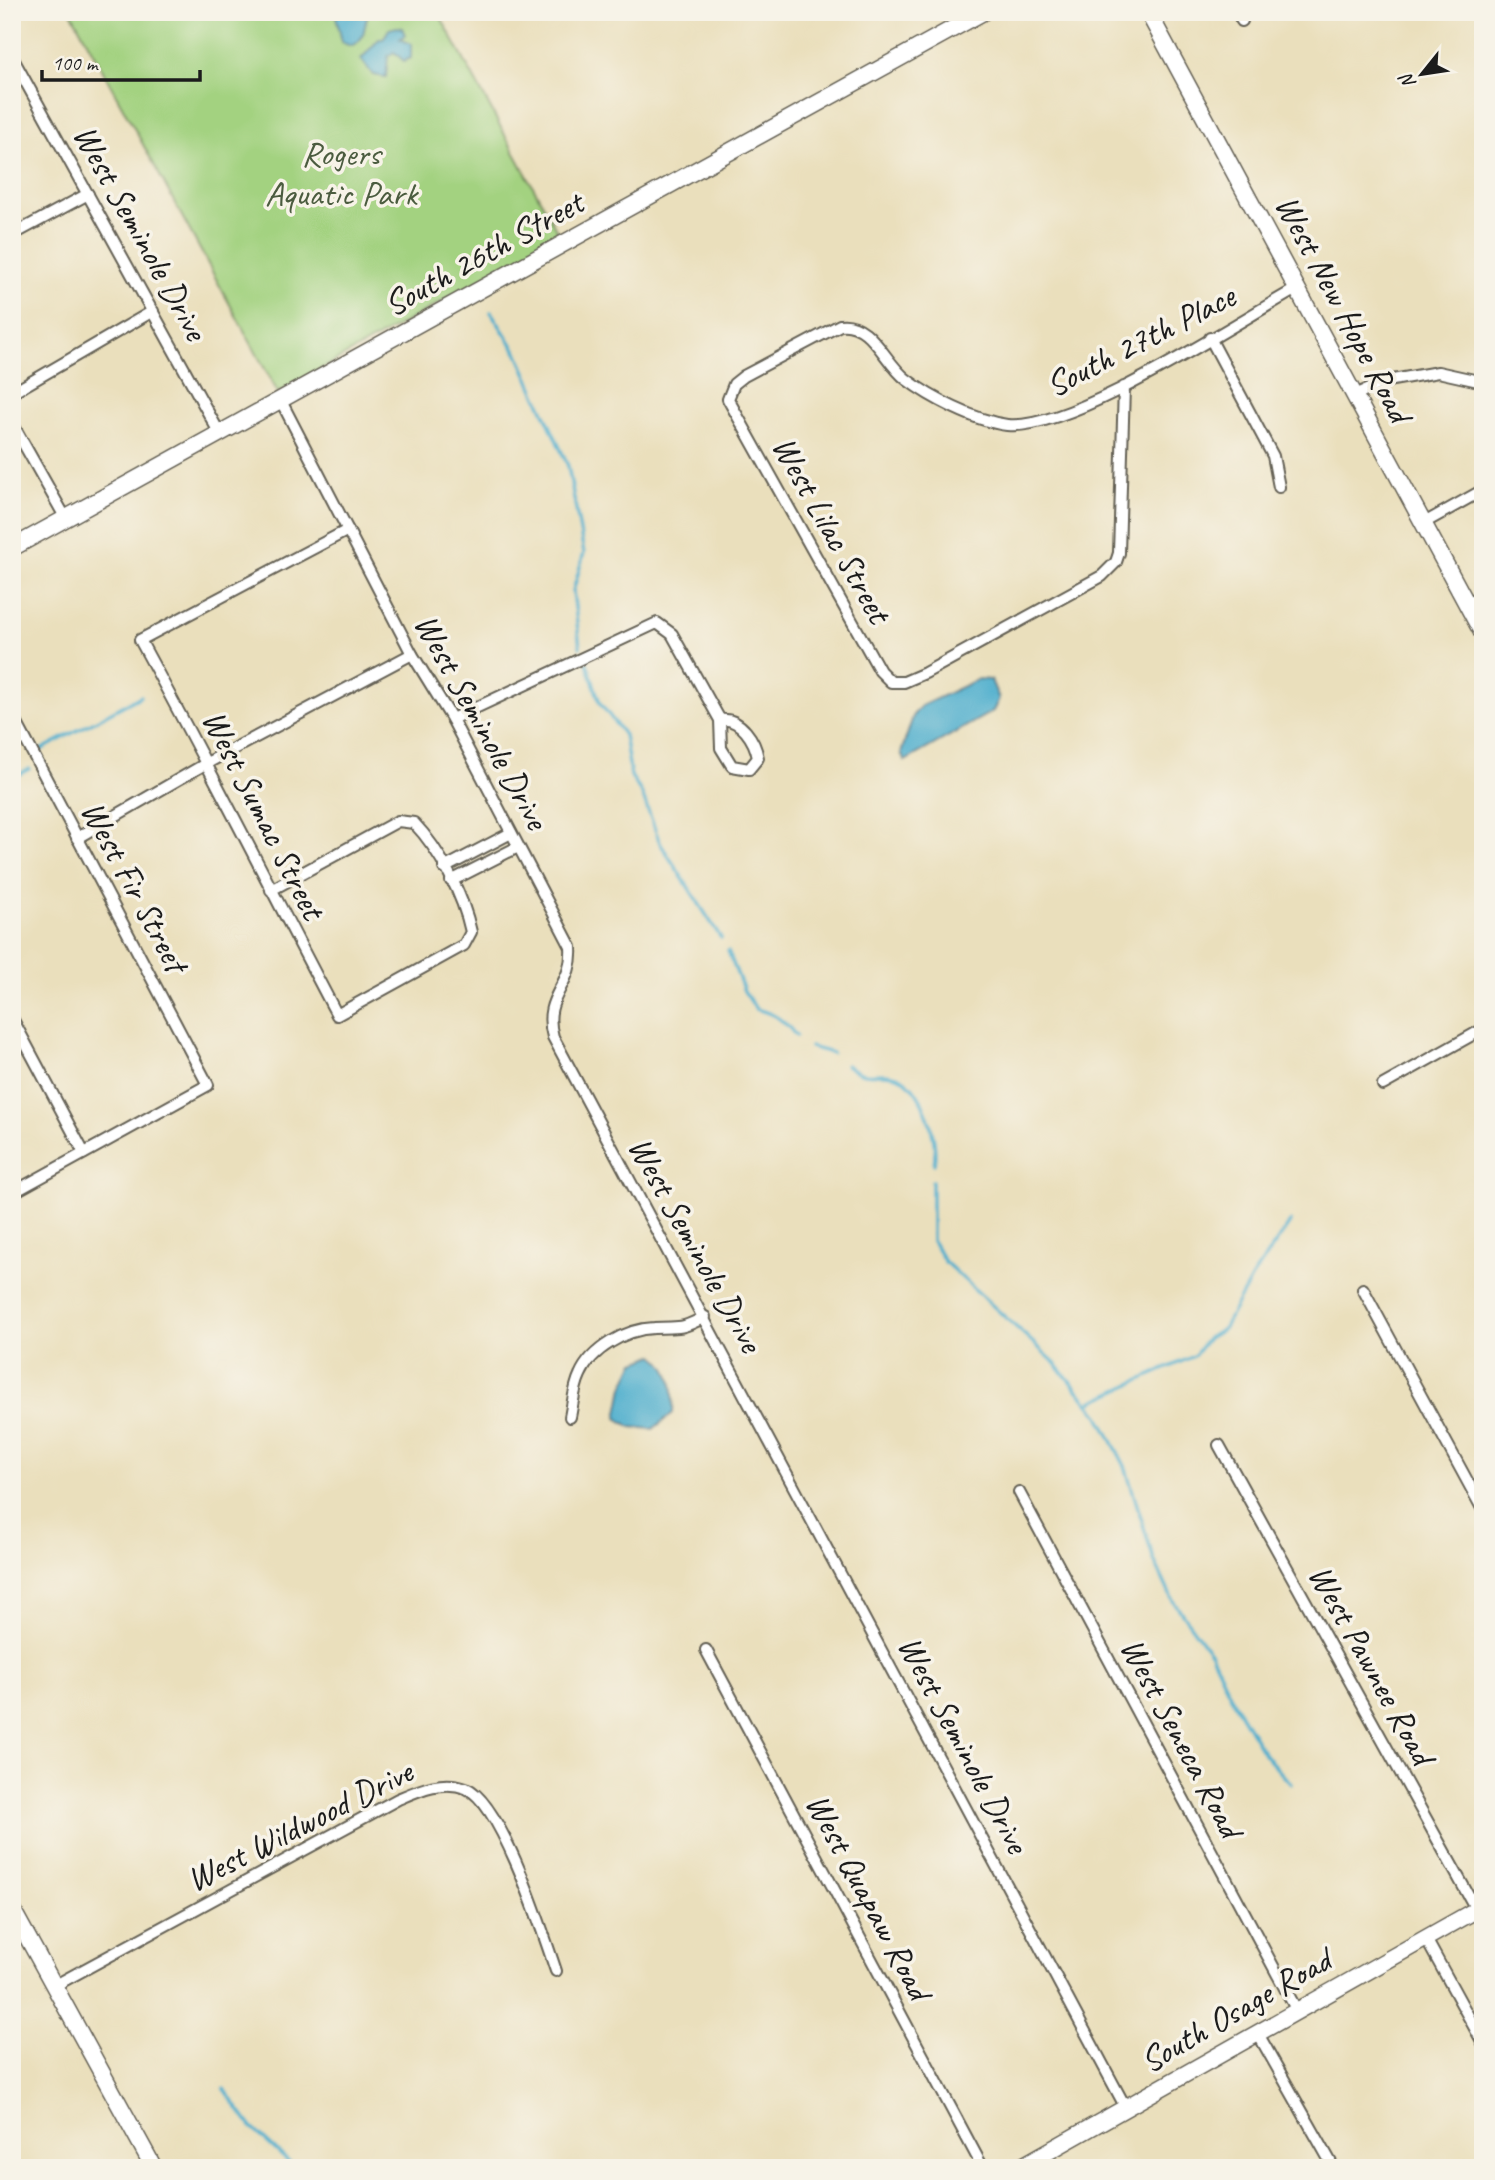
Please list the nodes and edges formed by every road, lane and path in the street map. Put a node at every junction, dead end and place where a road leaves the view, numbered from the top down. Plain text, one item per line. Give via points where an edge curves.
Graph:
1 (983, 12) edge
2 (1148, 12) edge
3 (12, 57) edge
4 (17, 78) edge
5 (88, 194) junction
6 (12, 235) edge
7 (1298, 288) junction
8 (153, 311) junction
9 (1210, 338) junction
10 (1483, 382) edge
11 (1124, 387) junction
12 (12, 393) edge
13 (1355, 395) junction
14 (729, 399) joint
15 (281, 401) junction
16 (12, 423) edge
17 (220, 434) junction
18 (1279, 487) dead end
19 (1483, 490) edge
20 (65, 517) junction
21 (1424, 523) junction
22 (348, 530) junction
23 (12, 548) edge
24 (1483, 634) edge
25 (412, 654) junction
26 (13, 713) edge
27 (452, 719) junction
28 (720, 720) junction
29 (207, 763) junction
30 (511, 833) junction
31 (77, 838) junction
32 (518, 847) junction
33 (444, 868) junction
34 (451, 881) junction
35 (271, 890) junction
36 (12, 1018) edge
37 (1483, 1029) edge
38 (1383, 1085) dead end
39 (84, 1153) junction
40 (12, 1194) edge
41 (1363, 1289) dead end
42 (705, 1317) junction
43 (570, 1417) dead end
44 (1219, 1445) dead end
45 (1019, 1492) dead end
46 (1483, 1510) edge
47 (706, 1650) dead end
48 (1479, 1908) edge
49 (12, 1909) edge
50 (1426, 1940) junction
51 (556, 1971) dead end
52 (54, 1986) junction
53 (1296, 2009) junction
54 (1257, 2032) junction
55 (1483, 2043) edge
56 (1126, 2108) junction
57 (154, 2168) edge
58 (983, 2168) edge
59 (1019, 2168) edge
60 (1334, 2168) edge

1 - 15 street, South 26th Street
2 - 7 street, West New Hope Road
3 - 4 street, West Seminole Drive
4 - 5 street, West Seminole Drive
5 - 6 street
5 - 8 street, West Seminole Drive
7 - 9 street, South 27th Place
7 - 13 street, West New Hope Road
8 - 12 street
8 - 17 street, West Seminole Drive
9 - 11 street, South 27th Place
9 - 18 street via 1273,456
10 - 13 street via 1438,372 1387,381
11 - 14 street, South 27th Place via 1049,420 1007,425 960,410 922,391 894,370 864,330 852,323 744,376 734,384
11 - 14 street, West Lilac Street via 1116,562 1102,576 904,682 891,682 880,671
13 - 21 street, West New Hope Road
15 - 17 street, South 26th Street
15 - 22 street, West Seminole Drive
16 - 20 street
17 - 20 street, South 26th Street
19 - 21 street
20 - 23 street, South 26th Street
21 - 24 street, West New Hope Road
22 - 25 street, West Seminole Drive
22 - 29 street, West Sumac Street via 140,640
25 - 27 street, West Seminole Drive
25 - 29 street
26 - 31 street, West Fir Street
27 - 28 street via 657,623 673,634
27 - 30 street, West Seminole Drive
28 - 28 street via 723,755 732,766 749,769 758,758 751,740 733,721
29 - 31 street
29 - 35 street, West Sumac Street
30 - 32 street, West Seminole Drive
30 - 33 street
31 - 39 street, West Fir Street via 208,1085
32 - 34 street
32 - 42 street, West Seminole Drive via 571,947 573,964 548,1018 553,1037
33 - 34 street
33 - 35 street via 427,836 414,823 398,821
34 - 35 street, West Sumac Street via 467,911 471,932 464,945 337,1015
36 - 39 street
37 - 38 street
39 - 40 street
41 - 46 street
42 - 43 street via 680,1330 652,1327 624,1335 592,1355 579,1375
42 - 56 street, West Seminole Drive
44 - 48 street, West Pawnee Road
45 - 53 street, West Seneca Road
47 - 58 street, West Quapaw Road
48 - 50 street, South Osage Road
49 - 52 street
50 - 53 street, South Osage Road
50 - 55 street
51 - 52 street, West Wildwood Drive via 529,1894 493,1818 472,1792 441,1784 398,1800
52 - 57 street
53 - 54 street, South Osage Road
54 - 56 street, South Osage Road
54 - 60 street
56 - 59 street, South Osage Road

